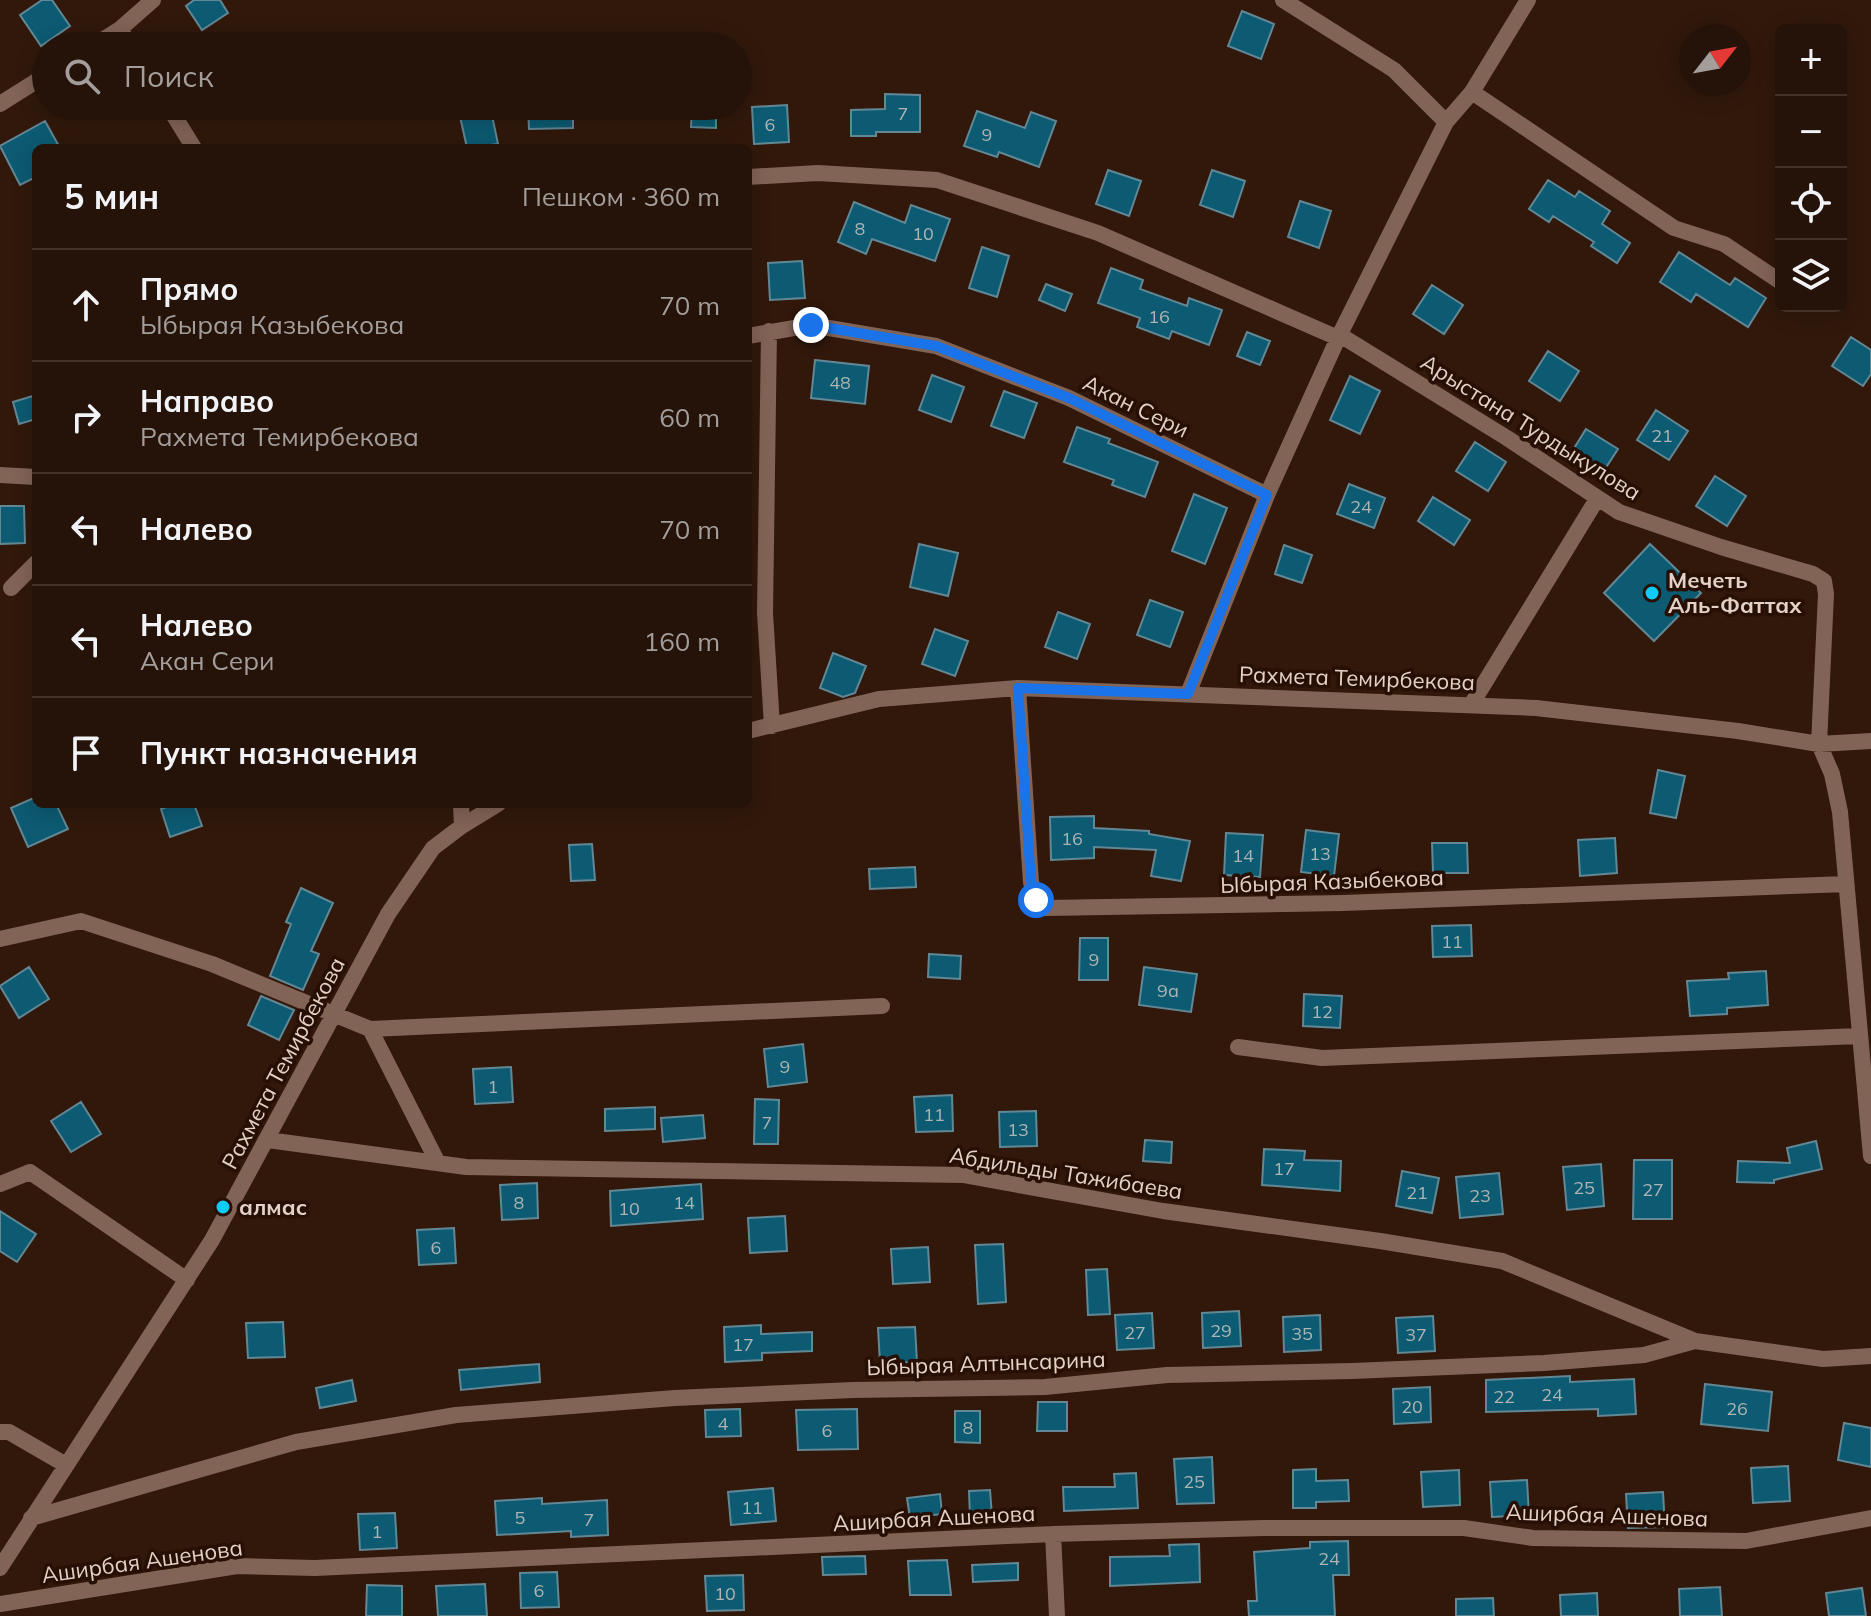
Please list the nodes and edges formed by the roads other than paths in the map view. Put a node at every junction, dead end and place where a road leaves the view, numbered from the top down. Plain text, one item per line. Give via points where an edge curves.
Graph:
1 (153, 0) edge
2 (1283, 0) edge
3 (1528, 0) edge
4 (120, 29) junction
5 (115, 32) edge
6 (122, 32) edge
7 (32, 84) edge
8 (1472, 92) junction
9 (0, 104) edge
10 (177, 120) edge
11 (1446, 122) junction
12 (192, 144) edge
13 (752, 177) edge
14 (1775, 278) edge
15 (769, 331) junction
16 (752, 335) edge
17 (1339, 336) junction
18 (0, 475) edge
19 (32, 477) edge
20 (1267, 495) junction
21 (1597, 499) junction
22 (32, 567) edge
23 (11, 588) dead end
24 (1018, 688) junction
25 (1188, 694) junction
26 (1471, 705) junction
27 (772, 726) junction
28 (752, 730) edge
29 (1871, 741) edge
30 (1819, 744) junction
31 (461, 808) edge
32 (491, 808) edge
33 (462, 826) junction
34 (1846, 884) junction
35 (0, 939) edge
36 (882, 1006) dead end
37 (334, 1013) junction
38 (370, 1029) junction
39 (1859, 1036) junction
40 (1238, 1047) dead end
41 (268, 1140) junction
42 (1871, 1156) edge
43 (438, 1163) junction
44 (0, 1184) edge
45 (187, 1280) junction
46 (1695, 1341) junction
47 (1871, 1356) edge
48 (0, 1432) edge
49 (66, 1465) junction
50 (31, 1518) junction
51 (1871, 1518) edge
52 (1053, 1534) junction
53 (0, 1568) edge
54 (0, 1604) edge
55 (1057, 1616) edge

1 - 4 street
2 - 11 street via 1394,70
3 - 8 street
4 - 5 street
4 - 6 street
7 - 9 street
8 - 11 street
8 - 14 street via 1674,228 1724,244
10 - 12 street
11 - 17 street
13 - 17 street, Арыстана Турдыкулова via 818,173 937,180 1098,233
15 - 16 street, Акан Сери
15 - 20 street, Акан Сери via 811,325 936,346 1069,398
15 - 27 street via 765,613
17 - 20 street
17 - 21 street, Арыстана Турдыкулова
18 - 19 street
20 - 25 street
21 - 26 street
21 - 30 street, Арыстана Турдыкулова via 1619,512 1824,581
22 - 23 street
24 - 25 street, Рахмета Темирбекова
24 - 27 street, Рахмета Темирбекова via 879,699
24 - 34 street, Ыбырая Казыбекова via 1031,882 1036,900 1045,908
25 - 26 street, Рахмета Темирбекова
26 - 30 street, Рахмета Темирбекова via 1536,708
27 - 28 street, Рахмета Темирбекова
29 - 30 street, Рахмета Темирбекова
30 - 34 street via 1840,812
31 - 33 street
32 - 33 street, Рахмета Темирбекова
33 - 37 street, Рахмета Темирбекова via 433,848 415,874
34 - 39 street
35 - 37 street via 81,921 212,964
36 - 38 street
37 - 38 street
37 - 41 street, Рахмета Темирбекова
38 - 43 street
39 - 40 street via 1322,1058
39 - 42 street
41 - 43 street, Абдильды Тажибаева
41 - 45 street, Рахмета Темирбекова
43 - 46 street, Абдильды Тажибаева via 963,1175 1163,1211 1502,1261
44 - 45 street via 30,1172
45 - 49 street, Рахмета Темирбекова
46 - 47 street, Ыбырая Алтынсарина via 1823,1359
46 - 50 street, Ыбырая Алтынсарина via 1644,1355 1544,1363 675,1398 456,1415 296,1442
48 - 49 street via 9,1432
49 - 50 street, Рахмета Темирбекова
50 - 53 street, Рахмета Темирбекова
51 - 52 street, Аширбая Ашенова via 1746,1541 1533,1538 1464,1528
52 - 54 street, Аширбая Ашенова via 315,1568 237,1566
52 - 55 street

